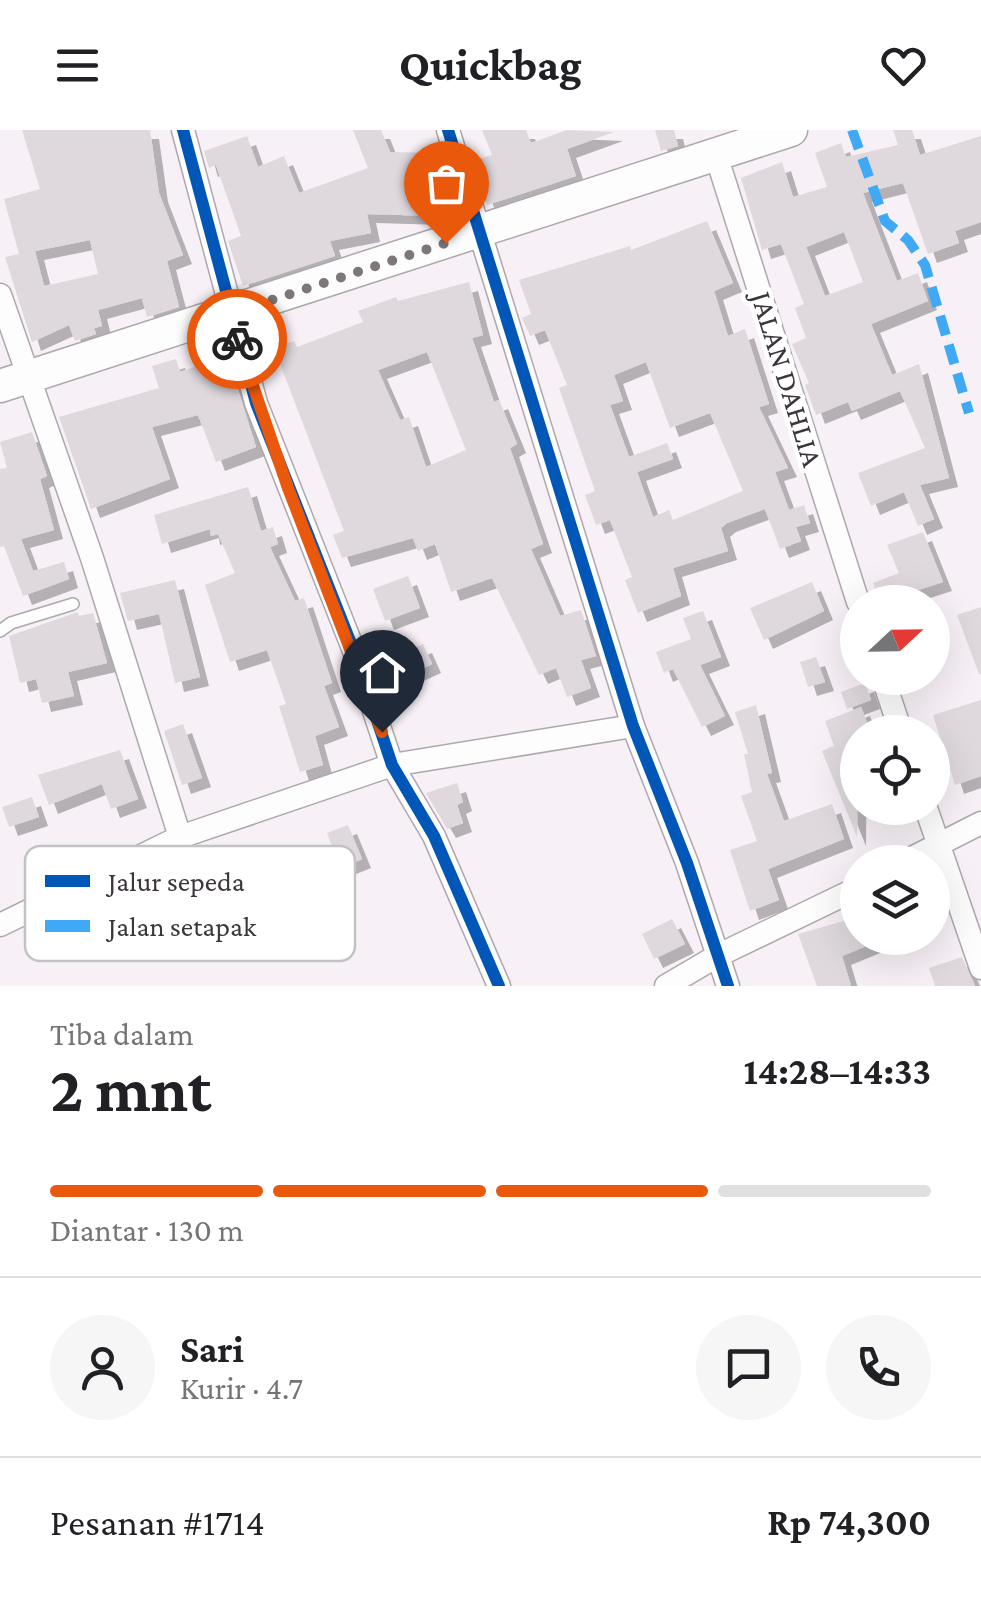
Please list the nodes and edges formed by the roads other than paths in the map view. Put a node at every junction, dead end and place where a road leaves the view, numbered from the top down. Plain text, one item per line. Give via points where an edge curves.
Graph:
1 (183, 130) edge
2 (448, 130) edge
3 (791, 130) edge
4 (720, 146) edge
5 (478, 233) junction
6 (0, 296) edge
7 (229, 314) junction
8 (15, 381) edge
9 (853, 585) edge
10 (74, 604) dead end
11 (0, 631) edge
12 (633, 726) junction
13 (392, 764) junction
14 (981, 823) edge
15 (932, 825) edge
16 (180, 837) junction
17 (938, 844) junction
18 (162, 846) edge
19 (840, 897) edge
20 (25, 913) edge
21 (0, 925) edge
22 (717, 956) junction
23 (981, 968) edge
24 (499, 986) edge
25 (666, 986) edge
26 (728, 986) edge

1 - 7 street
2 - 5 street
3 - 4 main road
4 - 5 main road
4 - 9 street, JALAN DAHLIA
5 - 7 main road
5 - 12 street
6 - 8 street
7 - 8 main road
7 - 13 street
8 - 16 street
10 - 11 lane
12 - 13 street
12 - 22 street
13 - 16 street
13 - 24 street via 434,836
14 - 17 street
15 - 17 street
16 - 18 street
17 - 23 street
19 - 22 street
20 - 21 street
22 - 25 street
22 - 26 street

